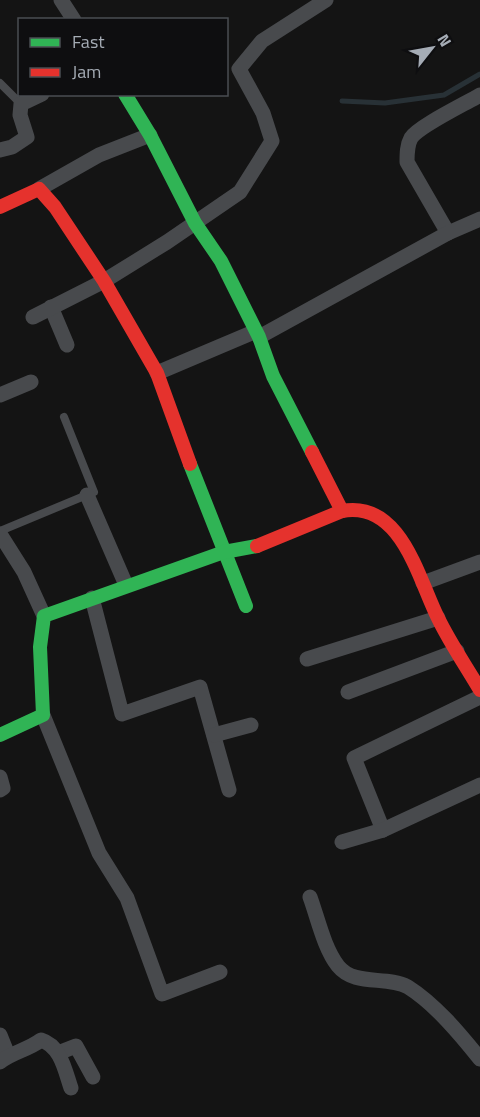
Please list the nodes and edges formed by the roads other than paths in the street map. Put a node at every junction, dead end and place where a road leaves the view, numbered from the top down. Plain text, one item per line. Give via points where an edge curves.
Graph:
1 (61, 0) edge
2 (326, 0) edge
3 (73, 18) edge
4 (0, 83) edge
5 (480, 95) edge
6 (38, 96) edge
7 (125, 96) edge
8 (21, 104) junction
9 (150, 135) junction
10 (0, 150) edge
11 (39, 189) junction
12 (0, 207) edge
13 (480, 219) edge
14 (195, 223) junction
15 (448, 233) junction
16 (104, 280) junction
17 (51, 307) junction
18 (33, 316) dead end
19 (256, 335) junction
20 (67, 345) dead end
21 (157, 373) junction
22 (31, 382) dead end
23 (0, 395) edge
24 (64, 417) dead end
25 (87, 495) junction
26 (342, 510) junction
27 (0, 532) edge
28 (224, 552) junction
29 (480, 562) edge
30 (423, 583) junction
31 (126, 585) junction
32 (92, 598) junction
33 (246, 606) dead end
34 (44, 616) junction
35 (438, 618) junction
36 (457, 651) junction
37 (307, 659) dead end
38 (479, 688) edge
39 (348, 692) dead end
40 (43, 715) junction
41 (251, 725) dead end
42 (0, 735) edge
43 (213, 735) junction
44 (0, 777) edge
45 (480, 786) edge
46 (0, 790) edge
47 (229, 790) dead end
48 (384, 830) junction
49 (342, 842) dead end
50 (310, 897) dead end
51 (220, 972) dead end
52 (0, 1035) edge
53 (58, 1053) junction
54 (4, 1059) edge
55 (480, 1059) edge
56 (93, 1077) dead end
57 (71, 1088) dead end

1 - 3 street
2 - 14 street via 262,41 239,69 263,113 272,141 240,192
4 - 8 lane
5 - 15 street via 421,130 411,138 407,150 407,162
6 - 8 street
7 - 9 street
8 - 10 street via 27,137
9 - 11 street via 99,155
9 - 14 street
11 - 12 street
11 - 16 street
13 - 15 street
14 - 16 street
14 - 19 street via 221,261
15 - 19 street
16 - 17 street
16 - 21 street
17 - 18 street
17 - 20 street
19 - 21 street
19 - 26 street
21 - 28 street
22 - 23 street
24 - 25 lane via 94,492
25 - 27 lane
25 - 31 street
26 - 28 street via 260,545
26 - 30 street via 358,508 392,527 412,556
27 - 34 street
28 - 31 street
28 - 33 street
29 - 30 street
30 - 35 street
31 - 32 street
32 - 34 street
32 - 43 street via 122,714 200,687
34 - 40 street via 40,647
35 - 36 street
35 - 37 street
36 - 38 street
36 - 39 street
38 - 48 street via 354,758
40 - 42 street
40 - 51 street via 99,854 127,898 162,994
41 - 43 street
43 - 47 street
44 - 46 street
45 - 48 street
48 - 49 street
50 - 55 street via 339,967 348,975 409,988 450,1024
52 - 54 street
53 - 54 street via 42,1040 27,1051
53 - 56 street via 76,1046
53 - 57 street

